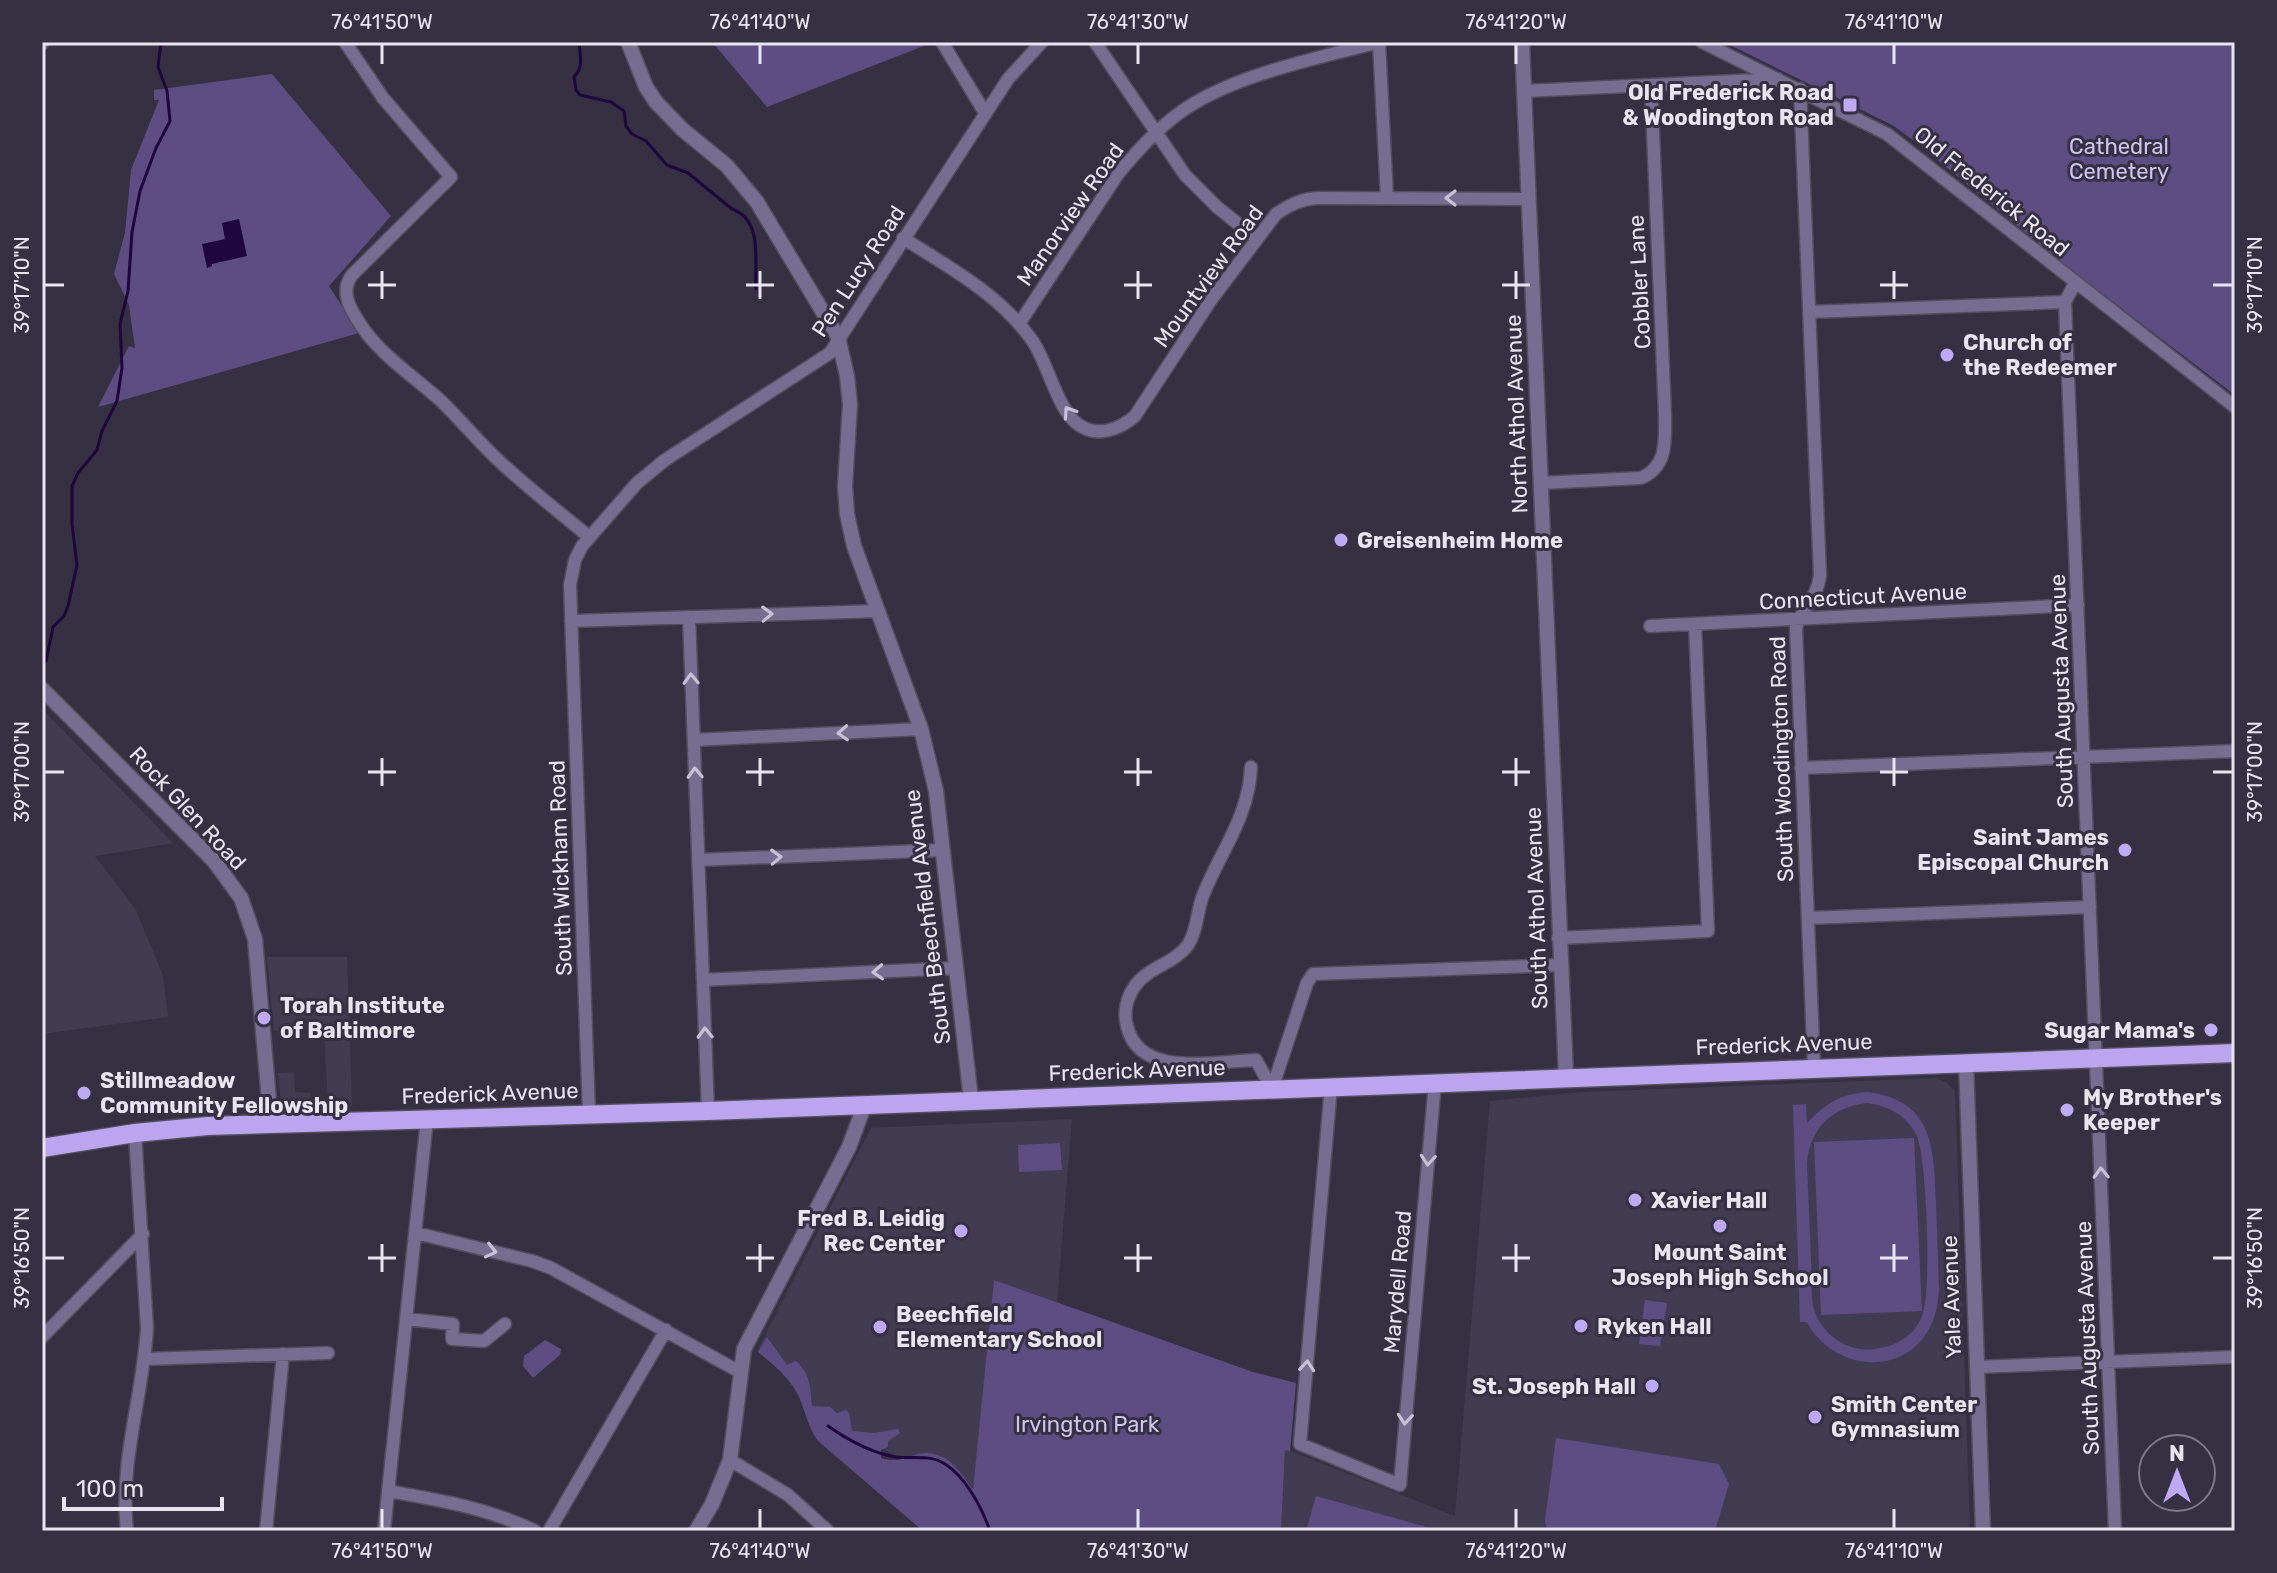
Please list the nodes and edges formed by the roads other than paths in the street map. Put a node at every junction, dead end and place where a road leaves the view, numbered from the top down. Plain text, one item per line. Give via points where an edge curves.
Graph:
1 (345, 42) edge
2 (628, 42) edge
3 (942, 42) edge
4 (1042, 42) edge
5 (1095, 42) edge
6 (1379, 42) edge
7 (1522, 42) edge
8 (1702, 42) edge
9 (1781, 79) junction
10 (1651, 85) junction
11 (1800, 89) junction
12 (1524, 91) junction
13 (985, 113) junction
14 (1155, 133) junction
15 (1387, 198) junction
16 (1529, 199) junction
17 (903, 238) junction
18 (1257, 239) junction
19 (2075, 283) junction
20 (2065, 302) junction
21 (1810, 312) junction
22 (1019, 324) junction
23 (838, 337) junction
24 (2235, 407) edge
25 (1540, 483) junction
26 (588, 536) junction
27 (2078, 605) junction
28 (879, 611) junction
29 (689, 617) junction
30 (1798, 619) junction
31 (571, 621) junction
32 (1695, 624) junction
33 (1650, 626) dead end
34 (1547, 641) joint
35 (42, 689) edge
36 (921, 729) junction
37 (694, 740) junction
38 (2235, 751) edge
39 (2084, 757) junction
40 (1251, 767) dead end
41 (1801, 768) junction
42 (943, 850) junction
43 (698, 860) junction
44 (2090, 907) junction
45 (1808, 918) junction
46 (1558, 938) junction
47 (1560, 965) junction
48 (956, 968) junction
49 (703, 980) junction
50 (2235, 1053) edge
51 (2096, 1057) junction
52 (1966, 1062) junction
53 (1814, 1068) junction
54 (1566, 1076) junction
55 (1435, 1082) junction
56 (1331, 1086) junction
57 (1272, 1089) junction
58 (971, 1100) junction
59 (865, 1104) junction
60 (708, 1111) junction
61 (589, 1114) junction
62 (427, 1119) junction
63 (271, 1124) junction
64 (135, 1133) junction
65 (42, 1148) edge
66 (416, 1233) junction
67 (143, 1234) junction
68 (407, 1319) junction
69 (505, 1324) dead end
70 (666, 1330) junction
71 (42, 1337) edge
72 (328, 1353) dead end
73 (283, 1354) junction
74 (2235, 1357) edge
75 (145, 1359) junction
76 (2108, 1362) junction
77 (1976, 1367) junction
78 (740, 1372) junction
79 (730, 1460) junction
80 (388, 1491) junction
81 (127, 1531) edge
82 (266, 1531) edge
83 (384, 1531) edge
84 (535, 1531) edge
85 (549, 1531) edge
86 (696, 1531) edge
87 (828, 1531) edge
88 (1983, 1531) edge
89 (2115, 1531) edge

1 - 26 street via 383,98 451,177 346,283 358,322 497,459
2 - 23 street, South Beechfield Avenue via 656,102 727,166 757,202
3 - 13 street
4 - 13 street, Pen Lucy Road
5 - 14 street
6 - 14 street, Manorview Road via 1232,85 1179,113
6 - 15 street
7 - 12 street, North Athol Avenue
8 - 9 street, Old Frederick Road
9 - 10 street
9 - 11 street, Old Frederick Road
10 - 12 street
10 - 25 street, Cobbler Lane via 1666,445 1652,474 1630,480
11 - 19 street, Old Frederick Road via 1887,134
11 - 21 street, South Woodington Road
12 - 16 street, North Athol Avenue
13 - 17 street, Pen Lucy Road
14 - 18 street via 1198,189
14 - 22 street, Manorview Road via 1118,174
16 -> 15 street, Mountview Road
15 - 18 street, Mountview Road via 1299,201 1276,214
16 - 25 street, North Athol Avenue
17 - 22 street via 984,290
17 - 23 street, Pen Lucy Road
18 -> 22 street, Mountview Road via 1135,416 1114,429 1094,431 1078,424
19 - 20 street
19 - 24 street, Old Frederick Road
20 - 21 street
20 - 27 street, South Augusta Avenue
21 - 30 street, South Woodington Road via 1820,575 1814,598
23 - 26 street, Pen Lucy Road via 825,358 658,465
23 - 28 street, South Beechfield Avenue via 850,404 847,514
25 - 34 street, North Athol Avenue
26 - 31 street, Pen Lucy Road via 572,571
27 - 30 street, Connecticut Avenue
27 - 39 street, South Augusta Avenue
29 -> 28 street
28 - 36 street, South Beechfield Avenue
29 - 31 street
37 -> 29 street
30 - 32 street, Connecticut Avenue
30 - 41 street, South Woodington Road
31 - 61 street, South Wickham Road
32 - 33 street, Connecticut Avenue
32 - 46 street via 1708,931
34 - 46 street, South Athol Avenue
35 - 63 street, Rock Glen Road via 214,861 241,898 255,939
36 -> 37 street
36 - 42 street, South Beechfield Avenue
43 -> 37 street
38 - 39 street
39 - 41 street
39 - 44 street, South Augusta Avenue
40 - 57 street via 1247,798 1231,843 1202,900 1187,946 1141,978 1129,997 1125,1018 1131,1040 1148,1057 1173,1062 1256,1060
41 - 45 street, South Woodington Road
43 -> 42 street
42 - 48 street, South Beechfield Avenue
43 - 49 street
44 - 45 street
44 - 51 street, South Augusta Avenue
45 - 53 street, South Woodington Road
46 - 47 street, South Athol Avenue
47 - 54 street, South Athol Avenue
47 - 57 street via 1313,974
48 -> 49 street
48 - 58 street, South Beechfield Avenue
60 -> 49 street
50 - 51 main road, Frederick Avenue
51 - 52 main road, Frederick Avenue
76 -> 51 street, South Augusta Avenue
52 - 53 main road, Frederick Avenue
52 - 77 street, Yale Avenue
53 - 54 main road, Frederick Avenue
54 - 55 main road, Frederick Avenue
55 - 56 main road, Frederick Avenue
55 -> 56 street, Marydell Road via 1400,1485 1300,1444
56 - 57 main road, Frederick Avenue
57 - 58 main road, Frederick Avenue
58 - 59 main road, Frederick Avenue
59 - 60 main road, Frederick Avenue
59 - 78 street via 849,1147 749,1338
60 - 61 main road, Frederick Avenue
61 - 62 main road, Frederick Avenue
62 - 63 main road, Frederick Avenue
62 - 66 street
63 - 64 main road, Frederick Avenue
64 - 65 main road, Frederick Avenue
64 - 67 street
66 - 68 street
66 -> 70 street via 551,1268
67 - 71 street
67 - 75 street
68 - 69 street via 453,1324 452,1339 484,1341
68 - 80 street
70 - 78 street
70 - 85 street
72 - 73 street
73 - 75 street
73 - 82 street
74 - 76 street
75 - 81 street via 124,1481
76 - 77 street
76 - 89 street, South Augusta Avenue
77 - 88 street, Yale Avenue
78 - 79 street
79 - 86 street
79 - 87 street via 788,1495
80 - 83 street
80 - 84 street via 472,1508

